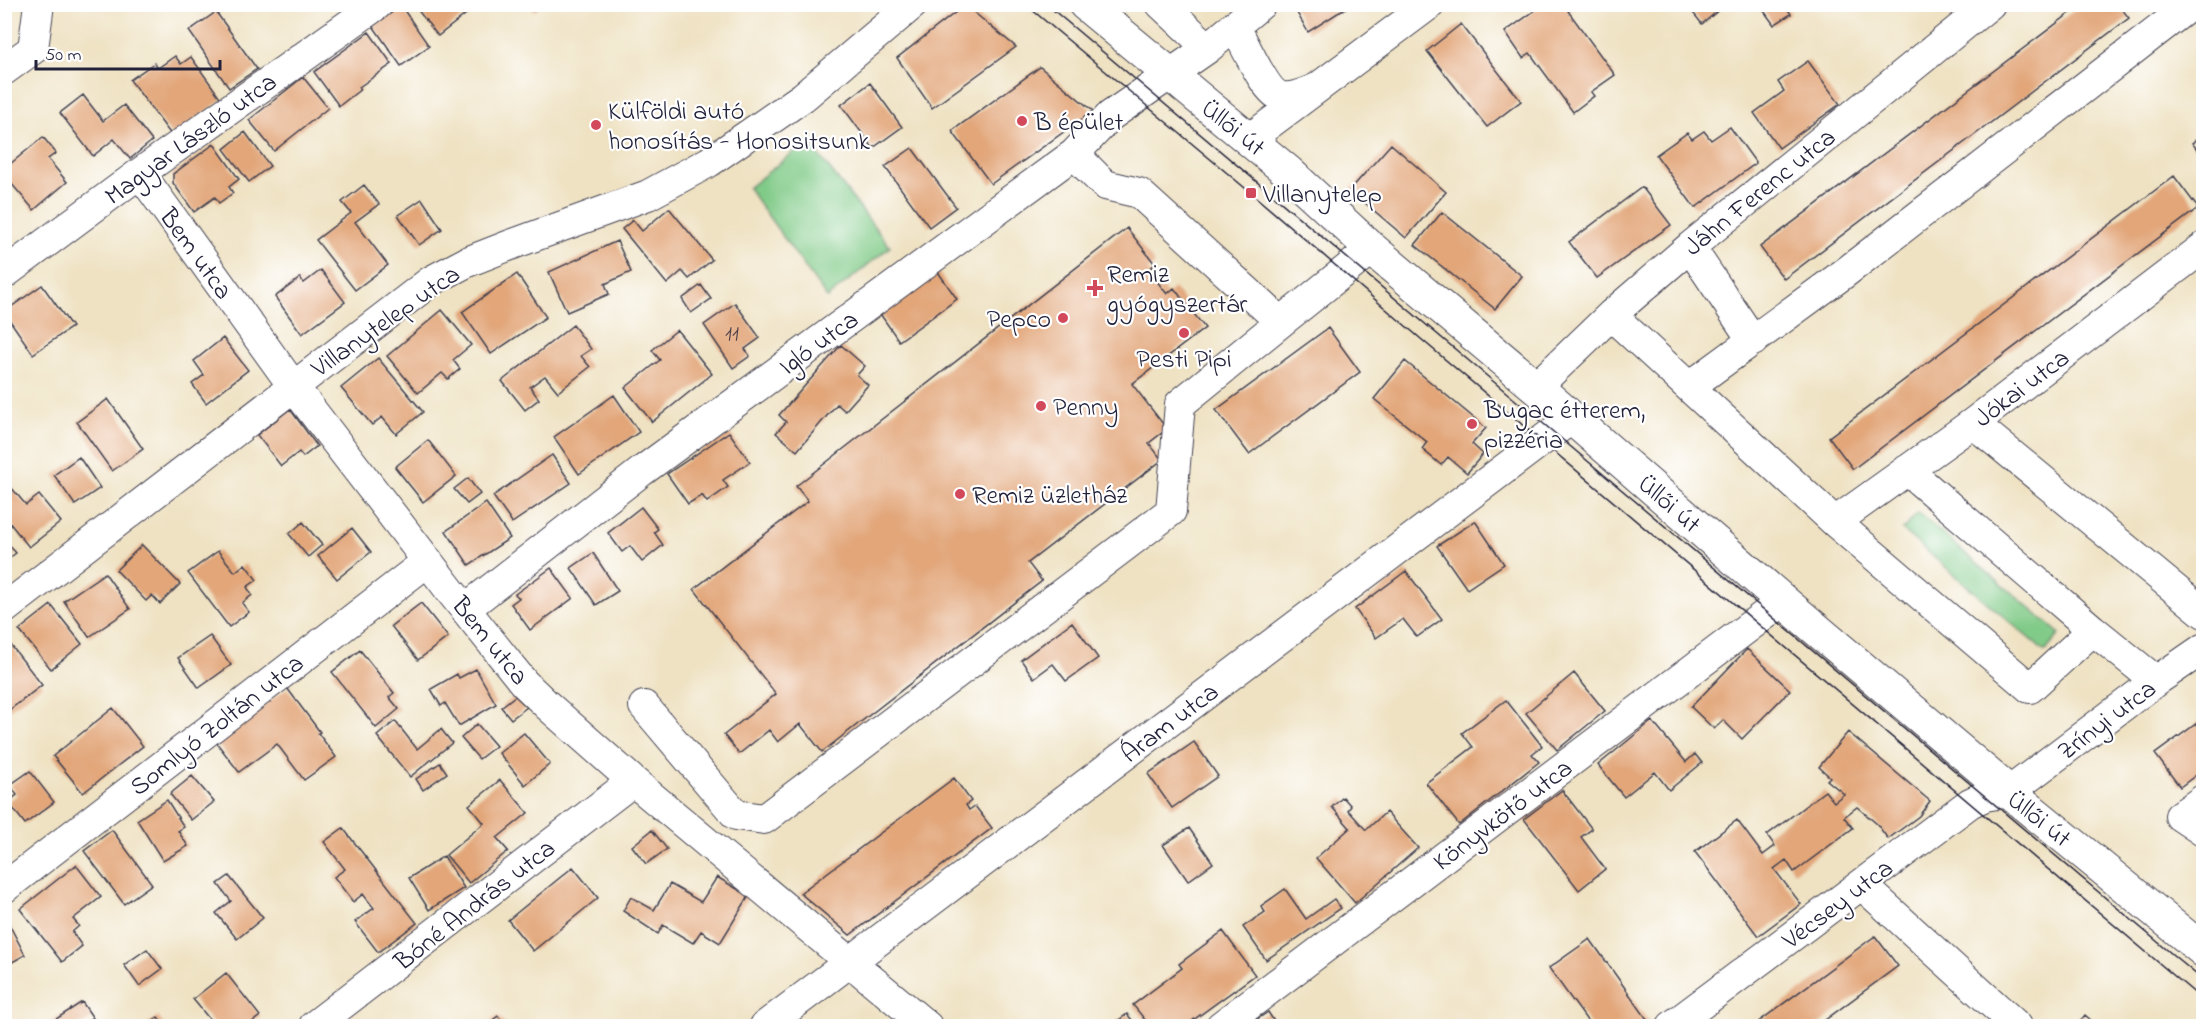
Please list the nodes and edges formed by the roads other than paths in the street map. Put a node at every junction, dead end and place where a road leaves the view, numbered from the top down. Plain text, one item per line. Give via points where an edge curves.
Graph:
1 (39, 4) edge
2 (378, 4) edge
3 (914, 4) edge
4 (1085, 4) edge
5 (1161, 4) edge
6 (1261, 4) edge
7 (1430, 4) edge
8 (1990, 4) edge
9 (2192, 4) edge
10 (1235, 27) junction
11 (1208, 48) junction
12 (4, 70) edge
13 (1169, 75) junction
14 (1320, 87) junction
15 (1249, 139) junction
16 (1074, 154) junction
17 (140, 173) junction
18 (1690, 247) junction
19 (2204, 247) edge
20 (1372, 249) junction
21 (4, 274) edge
22 (1611, 315) junction
23 (1281, 322) junction
24 (1753, 341) junction
25 (293, 386) junction
26 (1536, 387) junction
27 (1689, 387) junction
28 (1572, 418) junction
29 (1973, 423) junction
30 (1907, 470) junction
31 (1835, 522) junction
32 (428, 561) junction
33 (1783, 601) junction
34 (4, 609) edge
35 (465, 609) junction
36 (2204, 613) edge
37 (2092, 630) junction
38 (2204, 648) edge
39 (2156, 681) junction
40 (644, 706) dead end
41 (633, 781) junction
42 (2009, 792) junction
43 (2204, 799) edge
44 (2204, 832) edge
45 (1862, 885) junction
46 (4, 888) edge
47 (2204, 951) edge
48 (851, 963) junction
49 (314, 1026) edge
50 (765, 1026) edge
51 (927, 1026) edge
52 (1221, 1026) edge
53 (1672, 1026) edge
54 (2017, 1026) edge

1 - 12 street via 33,49
2 - 17 street, Magyar László utca
3 - 25 street, Villanytelep utca via 803,97 709,162 648,195 467,262 431,281
4 - 13 main road, Üllői út
5 - 11 street
6 - 10 street, Igló utca
7 - 14 street
8 - 18 street, Jáhn Ferenc utca
9 - 24 street
10 - 11 street, Igló utca
10 - 14 street via 1275,94 1291,97
11 - 13 street, Igló utca
13 - 15 main road, Üllői út
13 - 16 street, Igló utca via 1110,116
14 - 15 street
15 - 20 main road, Üllői út
16 - 23 street via 1105,185 1139,193
16 - 35 street, Igló utca via 642,471
17 - 21 street, Magyar László utca
17 - 25 street, Bem utca
18 - 22 street, Jáhn Ferenc utca
18 - 24 street
19 - 29 street, Jókai utca
20 - 23 street
20 - 26 main road, Üllői út
22 - 26 street, Jáhn Ferenc utca
22 - 27 street
23 - 40 street via 1180,404 1171,511 764,819 736,815
24 - 27 street
25 - 32 street, Bem utca
25 - 34 street, Villanytelep utca
26 - 28 main road, Üllői út
27 - 31 street
28 - 33 main road, Üllői út
28 - 48 street, Áram utca
29 - 30 street, Jókai utca
29 - 36 street
30 - 31 street, Jókai utca
30 - 37 street
31 - 37 street via 2030,688
32 - 35 street, Bem utca
32 - 46 street, Somlyó Zoltán utca
33 - 42 main road, Üllői út
33 - 52 street, Könyvkötő utca
35 - 41 street, Bem utca via 524,683
37 - 39 street
38 - 39 street, Zrínyi utca
39 - 42 street, Zrínyi utca
41 - 48 street, Bem utca
41 - 49 street, Bóné András utca
42 - 45 street, Vécsey utca via 1970,803
42 - 47 main road, Üllői út
43 - 44 street via 2180,816
45 - 53 street, Vécsey utca
45 - 54 street
48 - 50 street, Áram utca
48 - 51 street, Bem utca

